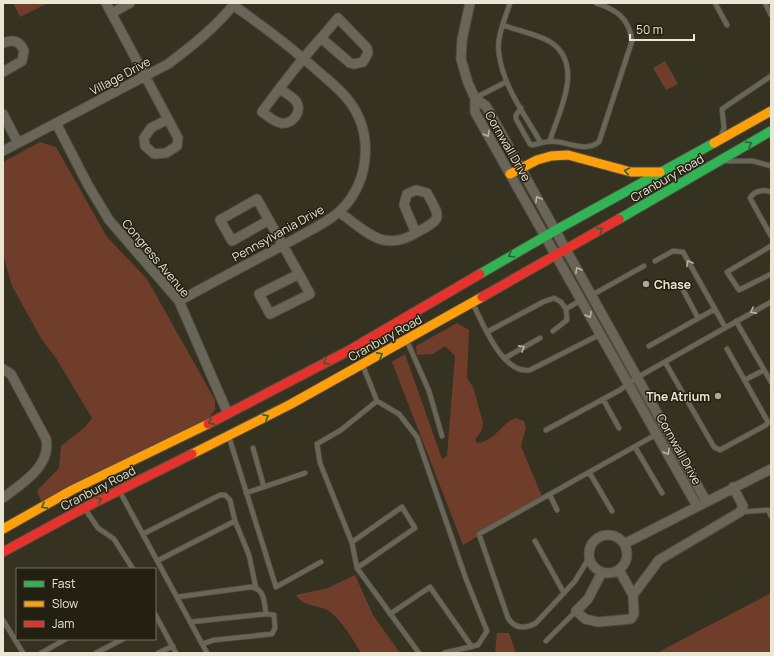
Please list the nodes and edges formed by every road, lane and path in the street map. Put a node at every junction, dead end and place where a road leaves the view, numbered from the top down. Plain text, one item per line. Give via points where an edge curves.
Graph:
1 (106, 3) edge
2 (130, 3) edge
3 (470, 3) edge
4 (510, 3) edge
5 (596, 3) edge
6 (714, 3) edge
7 (765, 3) edge
8 (234, 4) edge
9 (112, 13) junction
10 (771, 15) edge
11 (727, 25) dead end
12 (503, 26) junction
13 (321, 38) junction
14 (3, 43) edge
15 (303, 58) junction
16 (3, 72) edge
17 (771, 76) edge
18 (145, 77) junction
19 (506, 82) junction
20 (280, 89) junction
21 (475, 98) junction
22 (521, 108) junction
23 (771, 111) edge
24 (3, 114) edge
25 (168, 119) dead end
26 (56, 123) junction
27 (771, 131) edge
28 (550, 140) junction
29 (720, 140) junction
30 (18, 143) junction
31 (542, 143) junction
32 (3, 151) edge
33 (719, 162) junction
34 (771, 166) edge
35 (521, 168) junction
36 (666, 171) junction
37 (510, 174) junction
38 (771, 192) edge
39 (339, 212) junction
40 (269, 220) junction
41 (556, 230) junction
42 (416, 233) junction
43 (545, 236) junction
44 (771, 236) edge
45 (283, 245) junction
46 (771, 246) edge
47 (567, 250) junction
48 (556, 256) junction
49 (655, 261) dead end
50 (644, 266) dead end
51 (299, 274) junction
52 (771, 274) edge
53 (680, 284) dead end
54 (592, 295) junction
55 (581, 300) junction
56 (179, 301) junction
57 (771, 302) edge
58 (473, 303) junction
59 (566, 309) junction
60 (715, 309) junction
61 (698, 318) junction
62 (736, 321) junction
63 (725, 327) junction
64 (553, 331) dead end
65 (487, 332) junction
66 (601, 334) junction
67 (540, 338) dead end
68 (407, 340) junction
69 (649, 346) dead end
70 (727, 349) dead end
71 (504, 358) junction
72 (665, 362) junction
73 (362, 364) junction
74 (3, 369) edge
75 (767, 373) edge
76 (638, 377) junction
77 (745, 380) junction
78 (771, 382) edge
79 (628, 383) junction
80 (603, 400) junction
81 (377, 401) junction
82 (228, 414) junction
83 (619, 428) dead end
84 (546, 430) dead end
85 (657, 434) junction
86 (229, 436) junction
87 (442, 436) dead end
88 (635, 447) junction
89 (253, 448) dead end
90 (771, 469) edge
91 (589, 472) junction
92 (305, 473) dead end
93 (264, 487) junction
94 (733, 487) junction
95 (120, 490) junction
96 (246, 493) junction
97 (662, 493) dead end
98 (550, 495) junction
99 (3, 498) edge
100 (706, 501) junction
101 (697, 506) junction
102 (84, 508) junction
103 (557, 510) dead end
104 (612, 511) dead end
105 (740, 512) junction
106 (771, 516) edge
107 (235, 521) junction
108 (3, 529) edge
109 (143, 534) junction
110 (535, 541) dead end
111 (352, 542) junction
112 (624, 544) junction
113 (3, 552) edge
114 (589, 558) junction
115 (157, 561) junction
116 (321, 562) dead end
117 (132, 568) edge
118 (358, 568) junction
119 (619, 570) junction
120 (602, 572) junction
121 (256, 588) junction
122 (564, 593) junction
123 (633, 595) junction
124 (177, 597) junction
125 (576, 611) junction
126 (266, 614) junction
127 (390, 614) junction
128 (3, 620) edge
129 (157, 621) edge
130 (190, 622) junction
131 (16, 638) edge
132 (17, 640) edge
133 (64, 640) edge
134 (121, 640) edge
135 (546, 641) dead end
136 (202, 644) junction
137 (172, 646) junction
138 (472, 646) junction
139 (23, 653) edge
140 (41, 653) edge
141 (96, 653) edge
142 (158, 653) edge
143 (176, 653) edge
144 (206, 653) edge
145 (419, 653) edge
146 (444, 653) edge

1 - 9 street
2 - 9 street
3 - 21 street via 462,40 461,59
4 - 12 lane
5 - 28 lane via 613,8 625,18 632,41 602,135 599,142 586,148
6 - 11 lane
7 - 10 lane
8 - 15 street, Pennsylvania Drive
8 - 18 street, Village Drive via 215,26 192,46
9 - 18 street
12 - 19 lane via 498,53
12 - 28 lane via 552,44 565,60 568,68 567,86
13 - 13 street via 350,63 358,64 366,58 367,48 364,42 338,18
13 - 15 street
14 - 16 street via 13,41 24,51 22,61
15 - 20 street
15 - 39 street, Pennsylvania Drive via 347,98 359,117 364,134 366,155 362,177 352,196
17 - 29 lane via 722,108 724,128
18 - 25 street
18 - 26 street, Village Drive
19 - 21 lane
19 - 22 lane
20 - 20 street via 296,101 298,106 296,116 290,122 281,123 262,112
21 - 35 street, Cornwall Drive via 486,106
21 -> 37 street, Cornwall Drive via 475,112
22 - 31 lane
22 - 31 lane via 516,119 530,144
23 - 29 main road, Cranbury Road
24 - 30 street
26 - 30 street, Village Drive
26 - 56 street, Congress Avenue via 109,220
33 -> 27 main road, Cranbury Road
28 - 31 lane
29 - 36 main road, Cranbury Road
30 - 32 street, Village Drive
33 - 34 lane via 753,161
47 -> 33 main road, Cranbury Road
36 -> 35 main road via 631,172 568,155 551,156
35 - 37 main road
41 -> 35 street, Cornwall Drive
36 - 41 main road, Cranbury Road
37 - 43 street, Cornwall Drive
38 - 44 lane via 762,190 750,198
39 - 42 street via 384,241 398,242
39 - 45 street, Pennsylvania Drive
40 - 40 street via 257,199 220,220 232,241
40 - 45 street
41 - 43 main road, Cranbury Road
41 - 47 street, Cornwall Drive
42 - 42 street via 433,224 438,217 427,193 416,190 407,194 404,205
43 - 48 street, Cornwall Drive
43 -> 82 main road, Cranbury Road via 348,351
45 - 51 street
45 - 56 street, Pennsylvania Drive
46 - 52 lane via 727,272 739,290
47 - 48 main road, Cranbury Road
54 -> 47 street, Cornwall Drive
48 - 55 street, Cornwall Drive
48 - 58 main road, Cranbury Road
60 -> 49 lane via 683,252 673,251
50 - 54 lane
51 - 51 street via 310,294 270,314 259,294
53 - 61 lane
54 - 76 street, Cornwall Drive
55 - 59 lane
55 -> 66 street, Cornwall Drive
56 - 82 street, Congress Avenue
57 -> 62 lane
58 - 65 lane
58 - 68 main road, Cranbury Road
59 - 64 lane via 567,320
59 - 65 lane via 554,298
60 - 61 lane
60 - 63 lane
61 - 69 lane
62 - 63 lane
62 - 75 lane
63 - 72 lane
65 - 71 lane
66 - 71 lane via 522,372
66 - 79 street, Cornwall Drive
71 -> 67 lane
73 -> 68 main road, Cranbury Road
68 - 87 lane via 429,391
70 - 77 lane
72 - 76 lane
72 - 77 lane via 717,450 768,422
73 - 81 lane
86 -> 73 main road, Cranbury Road
74 - 99 street via 11,374 47,444 45,456 37,470
75 - 77 lane
75 - 78 lane
76 - 79 lane
76 - 100 street, Cornwall Drive
79 - 80 lane
79 - 85 street, Cornwall Drive
80 - 83 lane
80 - 84 lane
81 - 111 lane via 341,430 317,444 320,463
81 - 138 lane via 399,414 418,437 466,579 487,631 478,645
82 -> 108 main road, Cranbury Road via 72,490
85 - 88 lane
85 -> 101 street, Cornwall Drive
86 - 95 main road, Cranbury Road
86 - 96 lane
88 - 91 lane
88 - 97 lane
89 - 93 lane
90 - 94 street
91 - 98 lane
91 - 104 lane
92 - 93 lane
93 - 96 lane
94 - 100 street
94 - 105 street via 743,506
102 -> 95 main road, Cranbury Road
95 - 109 lane
96 - 116 lane via 276,587
98 - 103 lane
98 - 122 lane via 479,534 512,624 527,627 536,623
100 - 101 street
101 - 112 street
102 - 113 main road, Cranbury Road
102 - 117 lane via 98,528 114,539
105 - 106 lane via 768,510
105 - 123 street via 660,560
107 - 109 lane via 230,500 225,495 220,495
107 - 115 lane
107 - 121 lane via 249,555
109 - 115 lane
110 - 122 lane
111 - 118 lane
111 - 118 lane via 402,506 415,528
112 - 114 street via 614,536 601,536 591,545
112 - 119 street via 628,555 624,566
114 - 120 street
114 - 122 lane via 576,581
115 - 124 lane
118 - 127 lane
119 - 120 street via 608,574
119 - 123 street
120 - 125 street via 588,600
121 - 124 lane
121 - 126 lane via 262,593
123 - 125 street via 634,614 627,621 598,622 584,619
124 - 130 lane
125 - 135 lane
126 - 130 lane
126 - 136 lane via 274,615 275,628 272,634 214,640
127 - 138 lane via 430,587
127 - 145 lane
128 - 131 lane
129 - 137 lane
130 - 136 lane
132 - 139 lane
133 - 140 lane
134 - 141 lane
136 - 144 lane
137 - 142 lane
137 - 143 lane
138 - 146 lane

